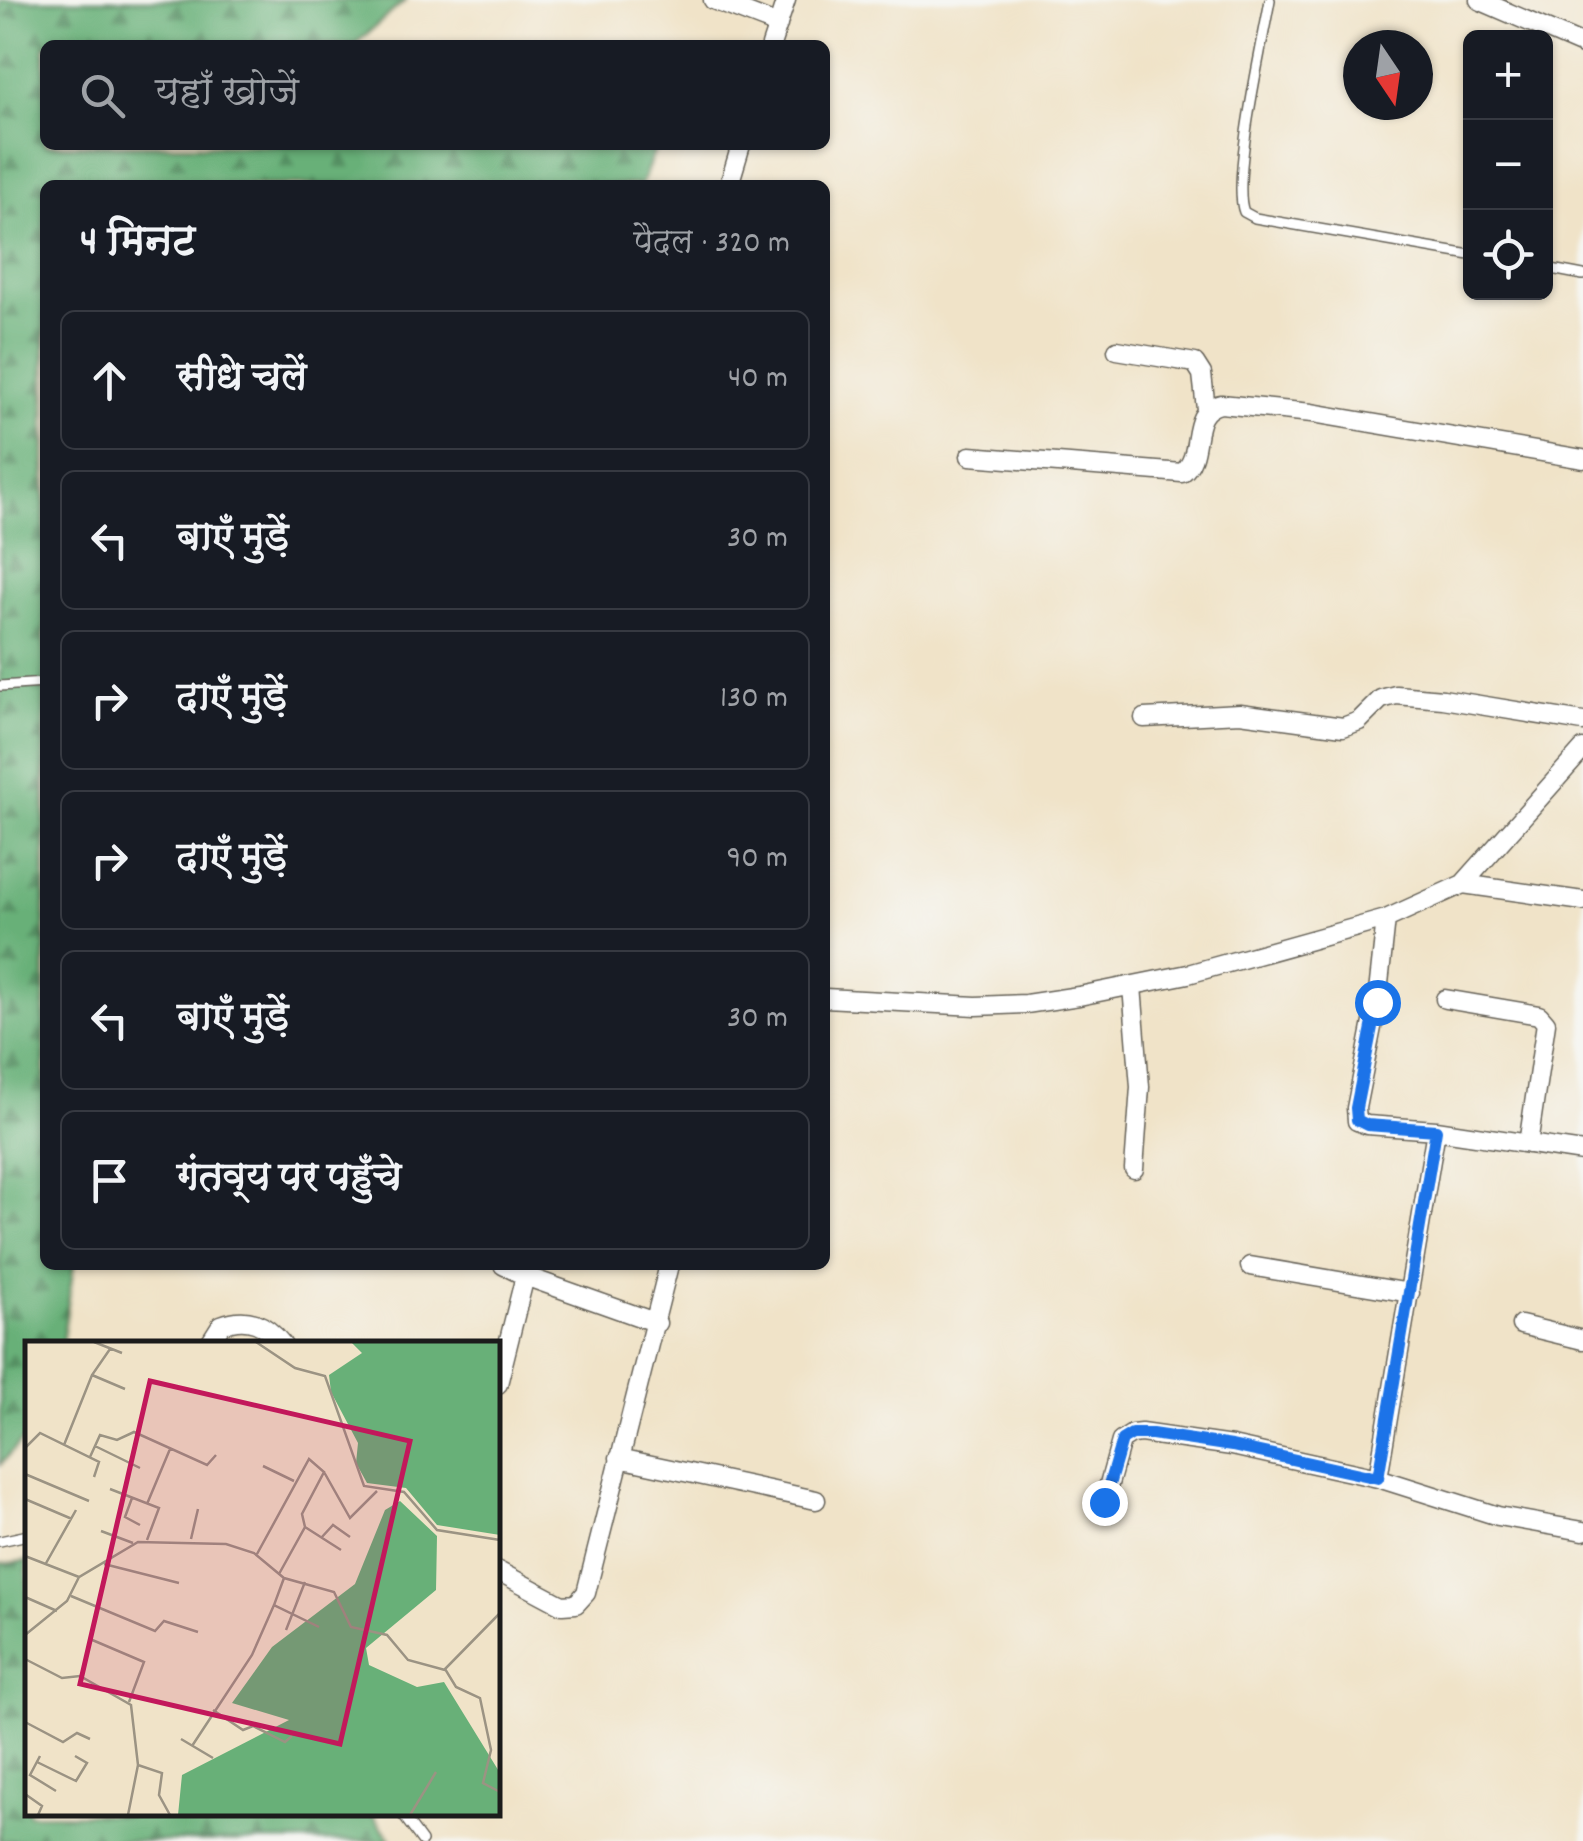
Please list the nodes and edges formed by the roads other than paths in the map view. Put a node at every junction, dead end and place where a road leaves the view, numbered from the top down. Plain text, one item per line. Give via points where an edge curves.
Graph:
1 (712, 0) edge
2 (786, 0) edge
3 (1270, 0) edge
4 (1479, 0) edge
5 (1524, 9) edge
6 (778, 25) junction
7 (774, 40) edge
8 (1583, 46) edge
9 (740, 150) edge
10 (730, 180) edge
11 (1463, 254) edge
12 (1553, 269) edge
13 (1583, 275) edge
14 (1117, 350) dead end
15 (1206, 409) junction
16 (970, 456) dead end
17 (1583, 459) edge
18 (40, 683) edge
19 (0, 686) edge
20 (1144, 718) dead end
21 (1583, 722) edge
22 (1583, 749) edge
23 (1464, 884) junction
24 (1583, 901) edge
25 (1386, 918) junction
26 (1132, 986) junction
27 (830, 998) edge
28 (1445, 999) dead end
29 (1436, 1130) junction
30 (1528, 1144) junction
31 (1583, 1152) edge
32 (1134, 1169) dead end
33 (1250, 1266) dead end
34 (513, 1270) edge
35 (669, 1270) edge
36 (525, 1276) junction
37 (1410, 1294) junction
38 (656, 1323) junction
39 (1521, 1325) dead end
40 (1583, 1340) edge
41 (210, 1341) edge
42 (280, 1341) edge
43 (500, 1376) edge
44 (618, 1458) junction
45 (1378, 1478) junction
46 (816, 1500) dead end
47 (1104, 1502) dead end
48 (1583, 1531) edge
49 (25, 1536) edge
50 (0, 1541) edge
51 (500, 1572) edge
52 (403, 1816) edge
53 (422, 1841) edge

1 - 6 street
2 - 6 street
3 - 11 lane via 1243,161 1244,212
4 - 5 street
5 - 8 street
6 - 7 street
9 - 10 street
12 - 13 lane
14 - 15 street via 1194,363
15 - 16 street via 1182,473
15 - 17 street via 1221,404 1312,413
18 - 19 lane
20 - 21 street via 1252,714 1343,727 1396,695
22 - 23 street
23 - 24 street
23 - 25 street
25 - 26 street
25 - 29 street via 1357,1120
26 - 27 street via 1026,1004
26 - 32 street via 1140,1087
28 - 30 street via 1539,1014 1546,1023
29 - 30 street
29 - 37 street
30 - 31 street
33 - 37 street
34 - 36 street
35 - 38 street
36 - 38 street
36 - 43 street
37 - 45 street
38 - 44 street
39 - 40 street
41 - 42 street via 220,1325 242,1320 270,1329
44 - 46 street
44 - 51 street via 586,1593 576,1604 562,1604
45 - 47 street via 1141,1433 1122,1440
45 - 48 street via 1473,1509
49 - 50 lane
52 - 53 lane

